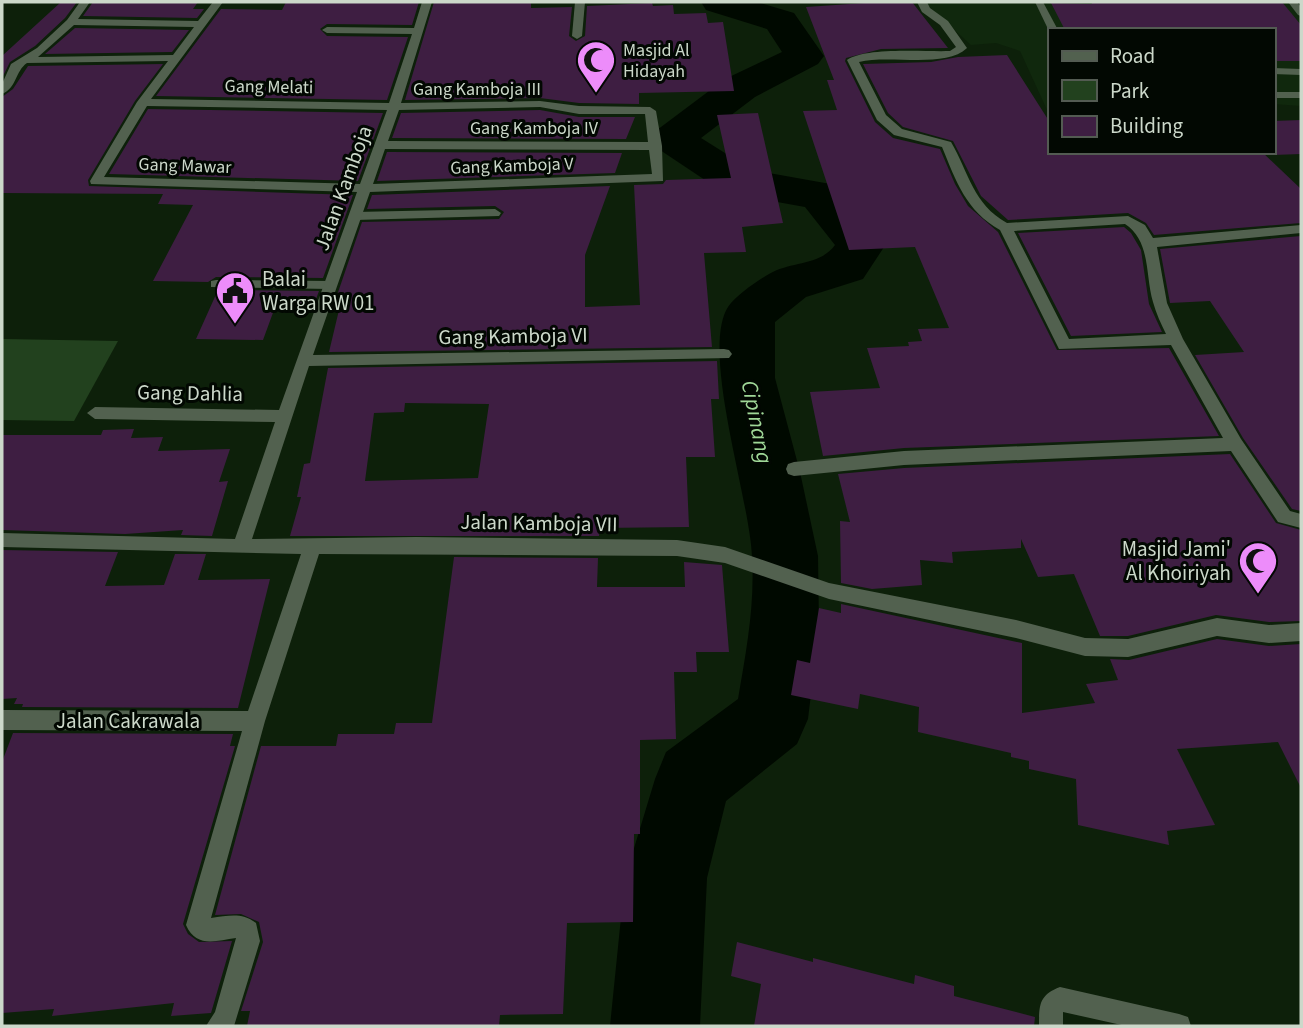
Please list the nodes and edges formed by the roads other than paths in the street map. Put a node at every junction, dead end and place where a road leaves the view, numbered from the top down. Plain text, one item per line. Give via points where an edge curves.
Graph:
1 (85, 2) edge
2 (218, 2) edge
3 (428, 2) edge
4 (580, 2) edge
5 (922, 2) edge
6 (1039, 2) edge
7 (1292, 2) edge
8 (1301, 13) edge
9 (71, 22) junction
10 (200, 24) junction
11 (1053, 28) edge
12 (327, 30) dead end
13 (418, 31) junction
14 (577, 36) dead end
15 (174, 58) junction
16 (20, 63) junction
17 (2, 71) edge
18 (1275, 71) edge
19 (1301, 72) edge
20 (2, 91) edge
21 (1301, 94) edge
22 (1275, 95) edge
23 (142, 102) junction
24 (394, 107) junction
25 (380, 145) junction
26 (656, 146) junction
27 (366, 188) junction
28 (495, 213) dead end
29 (355, 216) junction
30 (1005, 227) junction
31 (1301, 229) edge
32 (1149, 243) junction
33 (216, 284) dead end
34 (330, 285) junction
35 (1175, 339) junction
36 (724, 354) dead end
37 (303, 361) junction
38 (95, 413) dead end
39 (285, 416) junction
40 (1236, 444) junction
41 (794, 469) dead end
42 (1301, 521) edge
43 (2, 540) edge
44 (313, 546) junction
45 (241, 547) junction
46 (1301, 632) edge
47 (2, 720) edge
48 (255, 721) junction
49 (218, 1026) edge
50 (1051, 1026) edge
51 (1180, 1026) edge

1 - 9 street
2 - 10 street
3 - 13 street, Jalan Kamboja
4 - 14 street
5 - 30 street via 962,48 957,53 853,60 881,117 898,132 947,145 976,206 988,220
6 - 11 lane
7 - 8 lane
9 - 10 street
9 - 16 street
10 - 15 street
12 - 13 street
13 - 24 street, Jalan Kamboja
15 - 16 street
15 - 23 street
16 - 17 street
16 - 20 street
18 - 19 lane
21 - 22 lane
23 - 24 street, Gang Melati
23 - 27 street, Gang Mawar via 96,181
24 - 25 street, Jalan Kamboja
24 - 26 street, Gang Kamboja III via 540,104 579,110 650,111
25 - 26 street, Gang Kamboja IV
25 - 27 street, Jalan Kamboja
26 - 27 street, Gang Kamboja V via 659,178
27 - 29 street, Jalan Kamboja
28 - 29 lane
29 - 34 street, Jalan Kamboja
30 - 32 street via 1128,220
30 - 35 street via 1064,345
31 - 32 street
32 - 35 street via 1160,303
33 - 34 lane
34 - 37 street, Jalan Kamboja
35 - 40 street
36 - 37 street, Gang Kamboja VI
37 - 39 street, Jalan Kamboja
38 - 39 street, Gang Dahlia
39 - 45 street, Jalan Kamboja
40 - 41 street via 904,458
40 - 42 street via 1284,517
43 - 45 street, Jalan Kamboja VII
44 - 45 street, Jalan Kamboja VII
44 - 46 street, Jalan Kamboja VII via 677,548 762,566 829,592 1085,647 1128,648 1217,627 1269,634
44 - 48 street
47 - 48 street, Jalan Cakrawala
48 - 49 street via 198,925 204,931 241,926 248,931 225,1019
50 - 51 street via 1051,1005 1059,999

